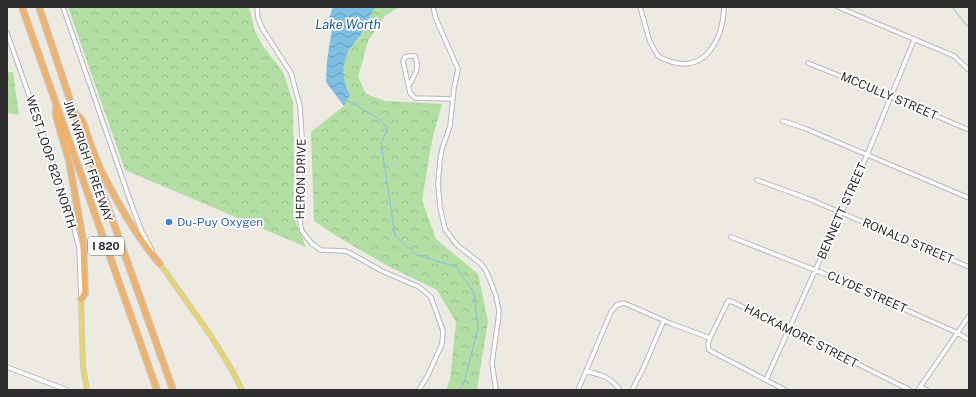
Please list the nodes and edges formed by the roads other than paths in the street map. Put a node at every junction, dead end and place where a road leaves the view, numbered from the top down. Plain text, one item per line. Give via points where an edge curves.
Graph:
1 (22, 7) edge
2 (39, 7) edge
3 (63, 7) edge
4 (257, 7) edge
5 (433, 7) edge
6 (640, 7) edge
7 (724, 7) edge
8 (838, 7) edge
9 (7, 33) edge
10 (914, 40) junction
11 (808, 63) dead end
12 (969, 70) edge
13 (409, 85) junction
14 (892, 97) junction
15 (453, 99) junction
16 (55, 101) junction
17 (74, 112) junction
18 (783, 121) dead end
19 (969, 130) edge
20 (867, 155) junction
21 (757, 180) dead end
22 (969, 198) edge
23 (841, 213) junction
24 (731, 237) dead end
25 (160, 264) junction
26 (969, 267) edge
27 (816, 270) junction
28 (81, 299) junction
29 (969, 316) edge
30 (664, 320) junction
31 (790, 329) junction
32 (958, 333) junction
33 (710, 338) junction
34 (969, 340) edge
35 (7, 366) edge
36 (586, 371) junction
37 (766, 380) junction
38 (171, 383) junction
39 (52, 385) junction
40 (919, 389) edge
41 (50, 390) edge
42 (67, 390) edge
43 (87, 390) edge
44 (157, 390) edge
45 (173, 390) edge
46 (177, 390) edge
47 (242, 390) edge
48 (419, 390) edge
49 (496, 390) edge
50 (578, 390) edge
51 (620, 390) edge
52 (632, 390) edge
53 (785, 390) edge
54 (910, 390) edge
55 (926, 390) edge

1 - 16 highway, JIM WRIGHT FREEWAY / I 820
2 - 17 highway, JIM WRIGHT FREEWAY / I 820
3 - 25 street via 142,232
4 - 48 street, HERON DRIVE via 262,28 291,73 300,106 302,138 298,212 302,231 312,244 321,250 350,253 382,272 419,287 431,297 443,332 442,344
5 - 15 street via 458,69
6 - 7 street via 650,42 658,56 686,64 705,57 715,43 722,24
8 - 10 street
9 - 28 street, WEST LOOP 820 NORTH via 69,208 79,248
10 - 12 street via 954,56
10 - 14 street, BENNETT STREET
11 - 14 street, MCCULLY STREET
13 - 13 street via 403,60 405,57 415,56 418,68
13 - 15 street via 410,93 415,98
14 - 19 street, MCCULLY STREET
14 - 20 street, BENNETT STREET
15 - 49 street via 450,126 440,160 440,207 445,229 457,245 485,269 496,296 499,311 492,363
16 - 28 highway via 83,240 85,293
16 - 44 highway, JIM WRIGHT FREEWAY / I 820
17 - 25 highway via 82,120 102,173 126,217 143,245
17 - 38 highway, JIM WRIGHT FREEWAY / I 820
18 - 20 street
20 - 22 street
20 - 23 street, BENNETT STREET
21 - 23 street, RONALD STREET
23 - 26 street, RONALD STREET
23 - 27 street, BENNETT STREET
24 - 27 street, CLYDE STREET
25 - 47 main road via 208,334
27 - 31 street, BENNETT STREET
27 - 32 street, CLYDE STREET
28 - 43 main road, WEST LOOP 820 NORTH via 83,367
29 - 32 street
30 - 33 street
30 - 36 street via 619,304 611,312
30 - 52 street
31 - 33 street, HACKAMORE STREET via 728,301
31 - 37 street, BENNETT STREET
31 - 54 street, HACKAMORE STREET
32 - 34 street, CLYDE STREET
32 - 40 street
33 - 37 street via 710,351
35 - 39 street
36 - 50 street
36 - 51 street via 606,376
37 - 53 street
38 - 45 highway, JIM WRIGHT FREEWAY / I 820
38 - 46 highway
39 - 41 street
39 - 42 street
40 - 55 street

